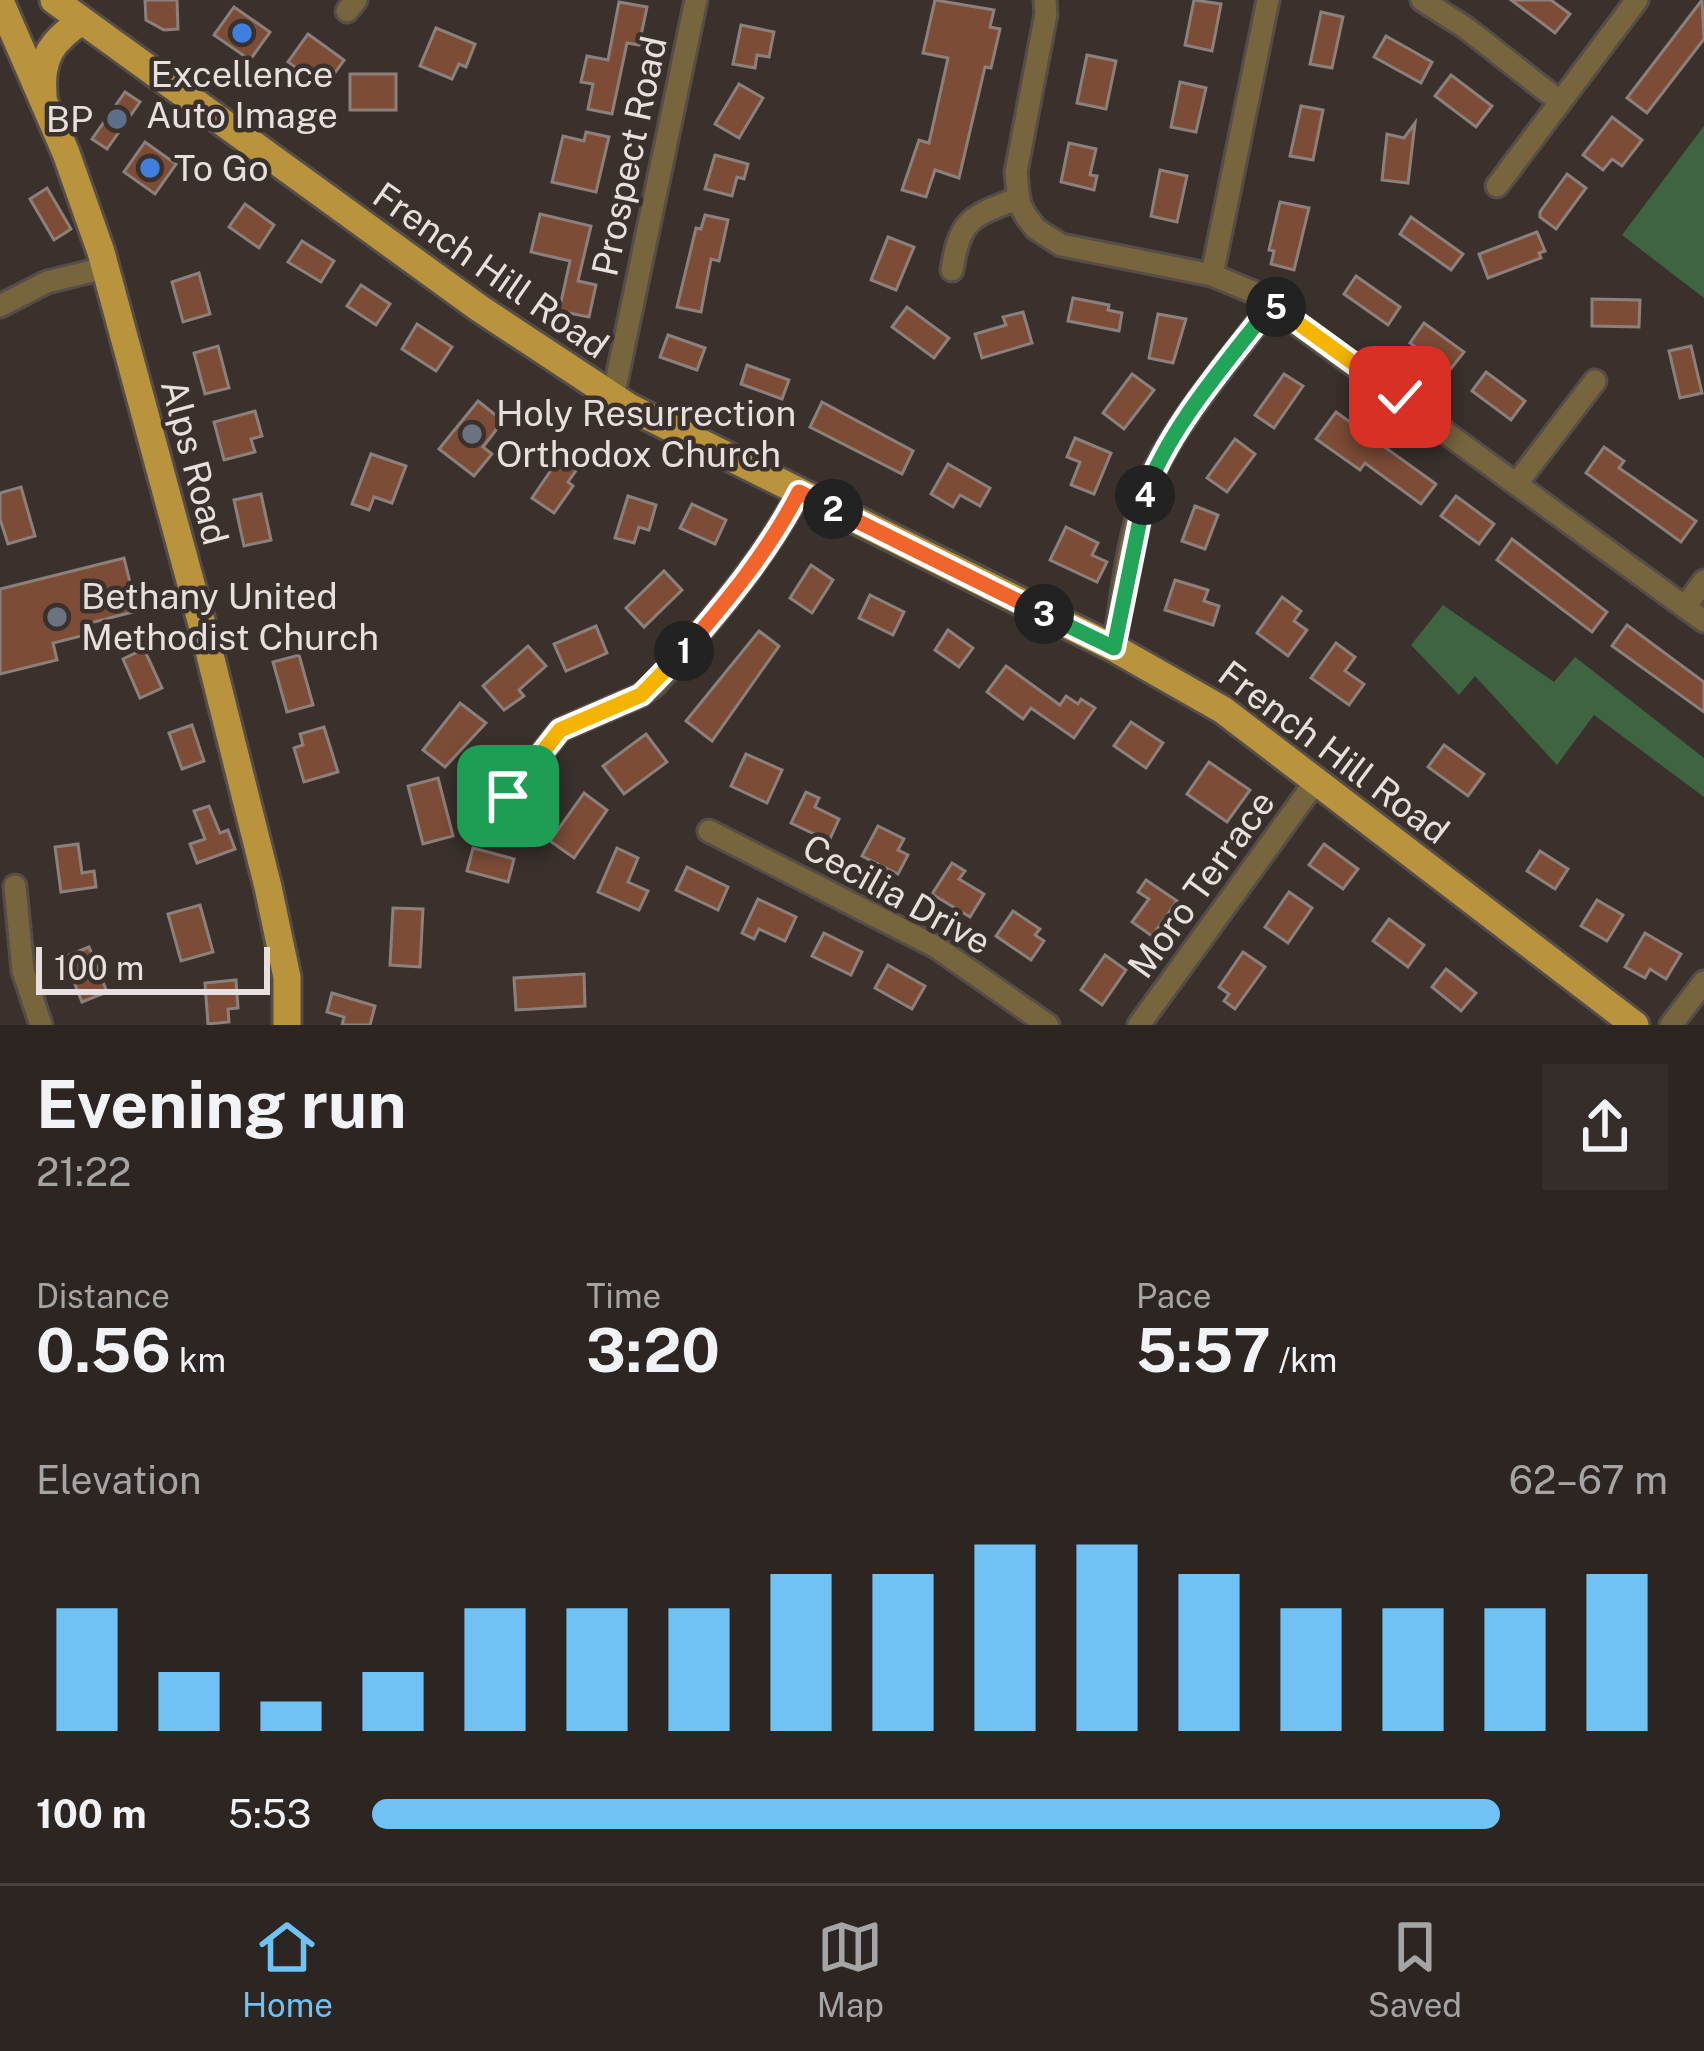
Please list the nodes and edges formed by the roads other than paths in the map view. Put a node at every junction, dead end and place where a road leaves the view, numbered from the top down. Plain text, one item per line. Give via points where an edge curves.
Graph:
1 (54, 0) edge
2 (696, 0) edge
3 (1046, 0) edge
4 (1268, 0) edge
5 (1422, 0) edge
6 (1637, 0) edge
7 (0, 1) edge
8 (82, 20) junction
9 (1559, 101) junction
10 (44, 106) junction
11 (1496, 186) dead end
12 (1018, 198) junction
13 (105, 268) junction
14 (952, 270) dead end
15 (1212, 275) junction
16 (1272, 304) junction
17 (0, 306) edge
18 (1595, 381) dead end
19 (614, 397) junction
20 (1517, 483) junction
21 (799, 492) junction
22 (1704, 581) edge
23 (1685, 607) junction
24 (1704, 621) edge
25 (1114, 648) junction
26 (1316, 781) junction
27 (508, 796) dead end
28 (709, 831) dead end
29 (15, 886) dead end
30 (1704, 982) edge
31 (41, 1025) edge
32 (287, 1025) edge
33 (1048, 1025) edge
34 (1139, 1025) edge
35 (1635, 1025) edge
36 (1671, 1025) edge

1 - 8 main road, French Hill Road
2 - 19 street, Prospect Road
3 - 12 street
4 - 15 street
5 - 9 street
6 - 9 street
7 - 10 main road, Alps Road
8 - 10 main road via 45,54
8 - 19 main road, French Hill Road
9 - 11 street
10 - 13 main road, Alps Road
12 - 14 street via 971,220 957,238
12 - 15 street via 1036,229 1061,245
13 - 17 street via 47,282
13 - 32 main road, Alps Road via 268,887 287,977
15 - 16 street
16 - 20 street
16 - 25 street via 1151,477
18 - 20 street
19 - 21 main road, French Hill Road
20 - 23 street
21 - 25 main road, French Hill Road
21 - 27 street via 749,575 655,685 560,730
22 - 23 street
23 - 24 street
25 - 26 main road, French Hill Road via 1223,710
26 - 34 street, Moro Terrace
26 - 35 main road, French Hill Road
28 - 33 street, Cecilia Drive via 936,947
29 - 31 street via 23,970
30 - 36 street

